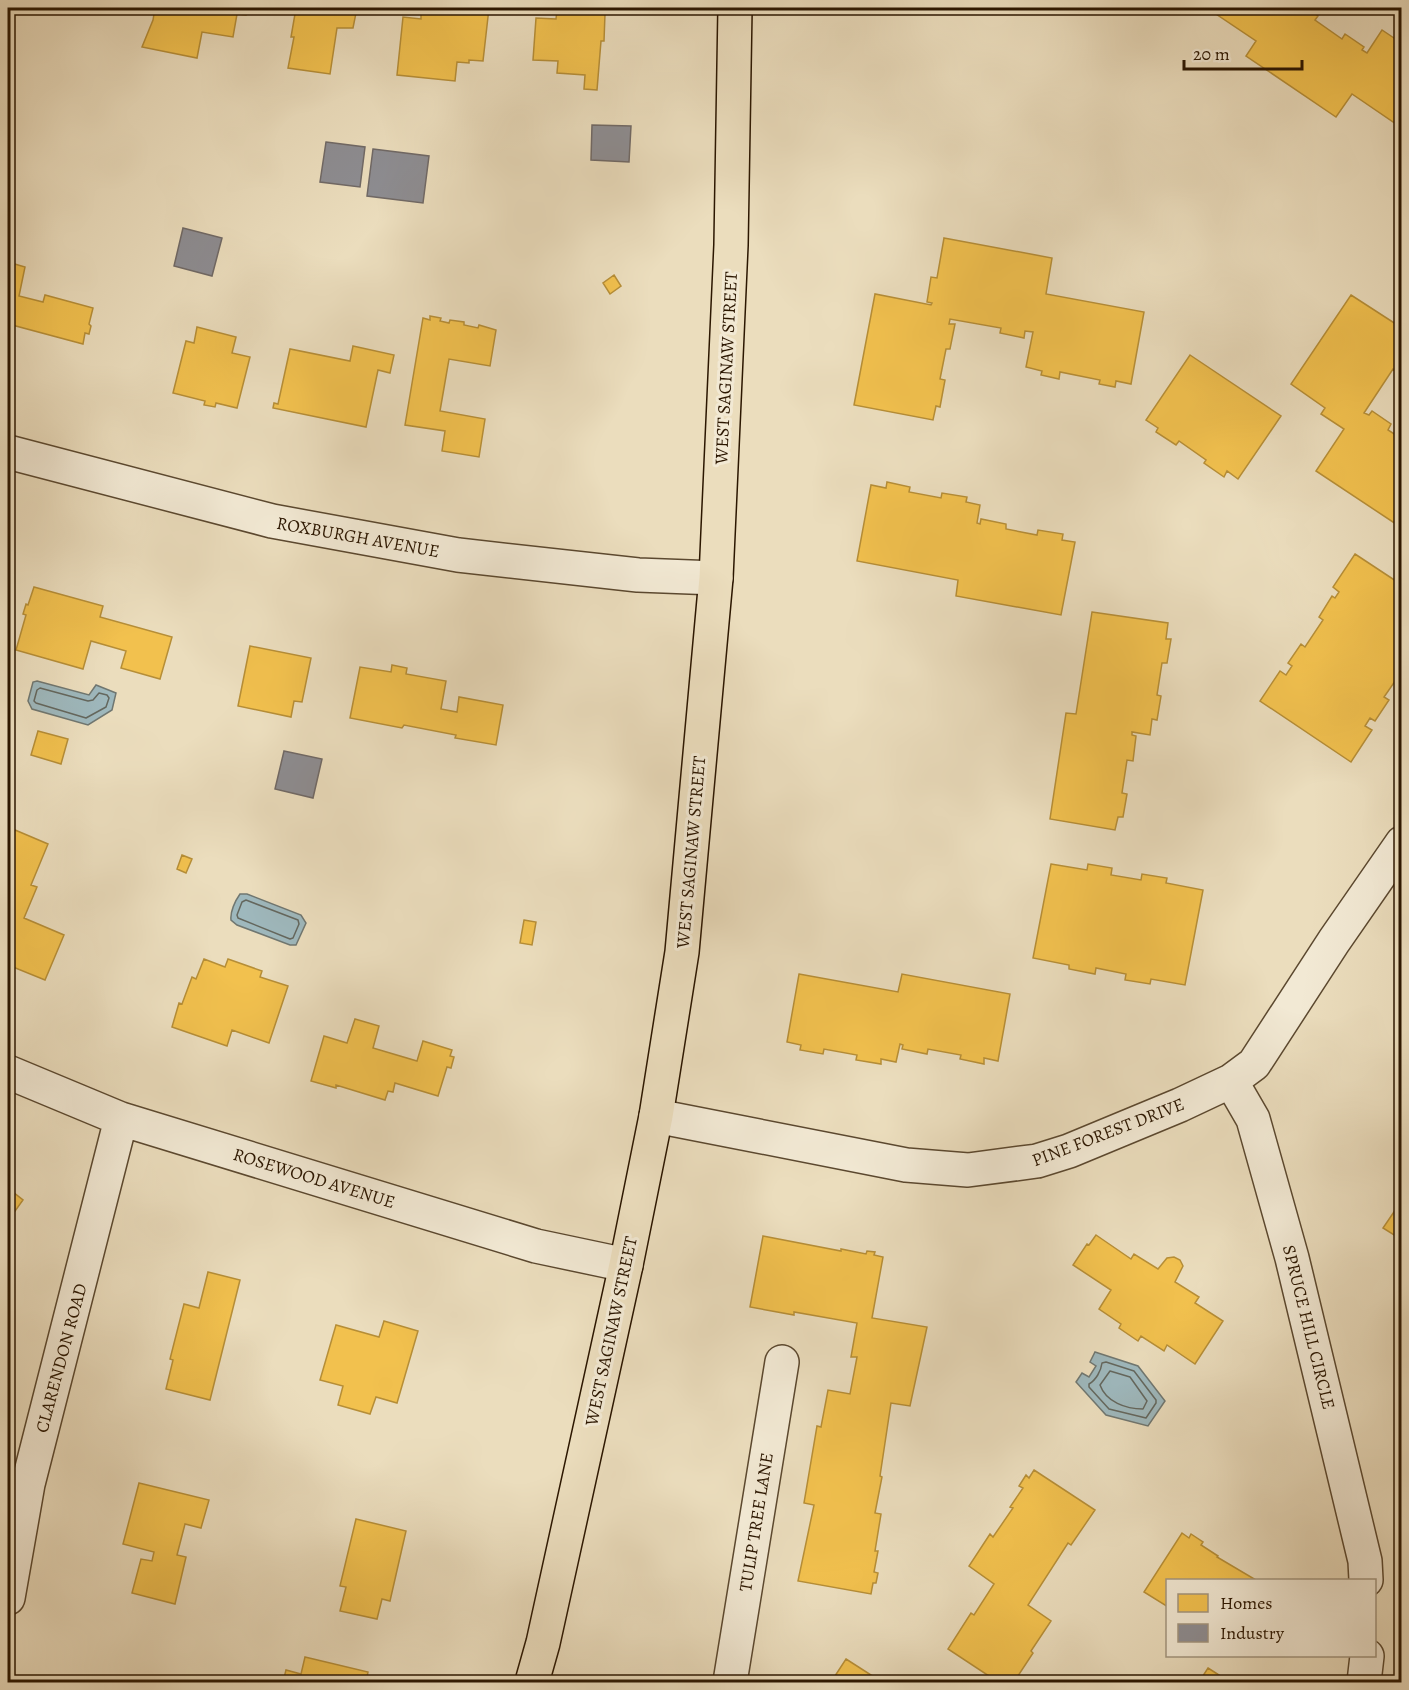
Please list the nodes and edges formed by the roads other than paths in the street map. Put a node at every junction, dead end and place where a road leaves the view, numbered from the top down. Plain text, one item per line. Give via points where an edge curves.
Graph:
1 (735, 8) edge
2 (8, 452) edge
3 (716, 578) junction
4 (1401, 843) edge
5 (8, 1072) edge
6 (1232, 1081) junction
7 (656, 1116) junction
8 (121, 1119) junction
9 (626, 1265) junction
10 (782, 1362) dead end
11 (1366, 1579) edge
12 (8, 1598) edge
13 (1367, 1657) edge
14 (532, 1683) edge
15 (730, 1683) edge
16 (1364, 1683) edge

1 - 3 main road, WEST SAGINAW STREET via 731,245
2 - 3 street, ROXBURGH AVENUE via 272,521 458,555 638,575
3 - 7 main road, WEST SAGINAW STREET via 682,952
4 - 6 street, PINE FOREST DRIVE via 1271,1041 1254,1064
5 - 8 street, ROSEWOOD AVENUE
6 - 7 street, PINE FOREST DRIVE via 1047,1158 968,1170 906,1165
6 - 11 street, SPRUCE HILL CIRCLE via 1254,1119 1289,1248 1329,1405
7 - 9 main road, WEST SAGINAW STREET
8 - 9 street, ROSEWOOD AVENUE via 544,1248
8 - 12 street, CLARENDON ROAD via 28,1484
9 - 14 main road, WEST SAGINAW STREET
10 - 15 street, TULIP TREE LANE
13 - 16 street

